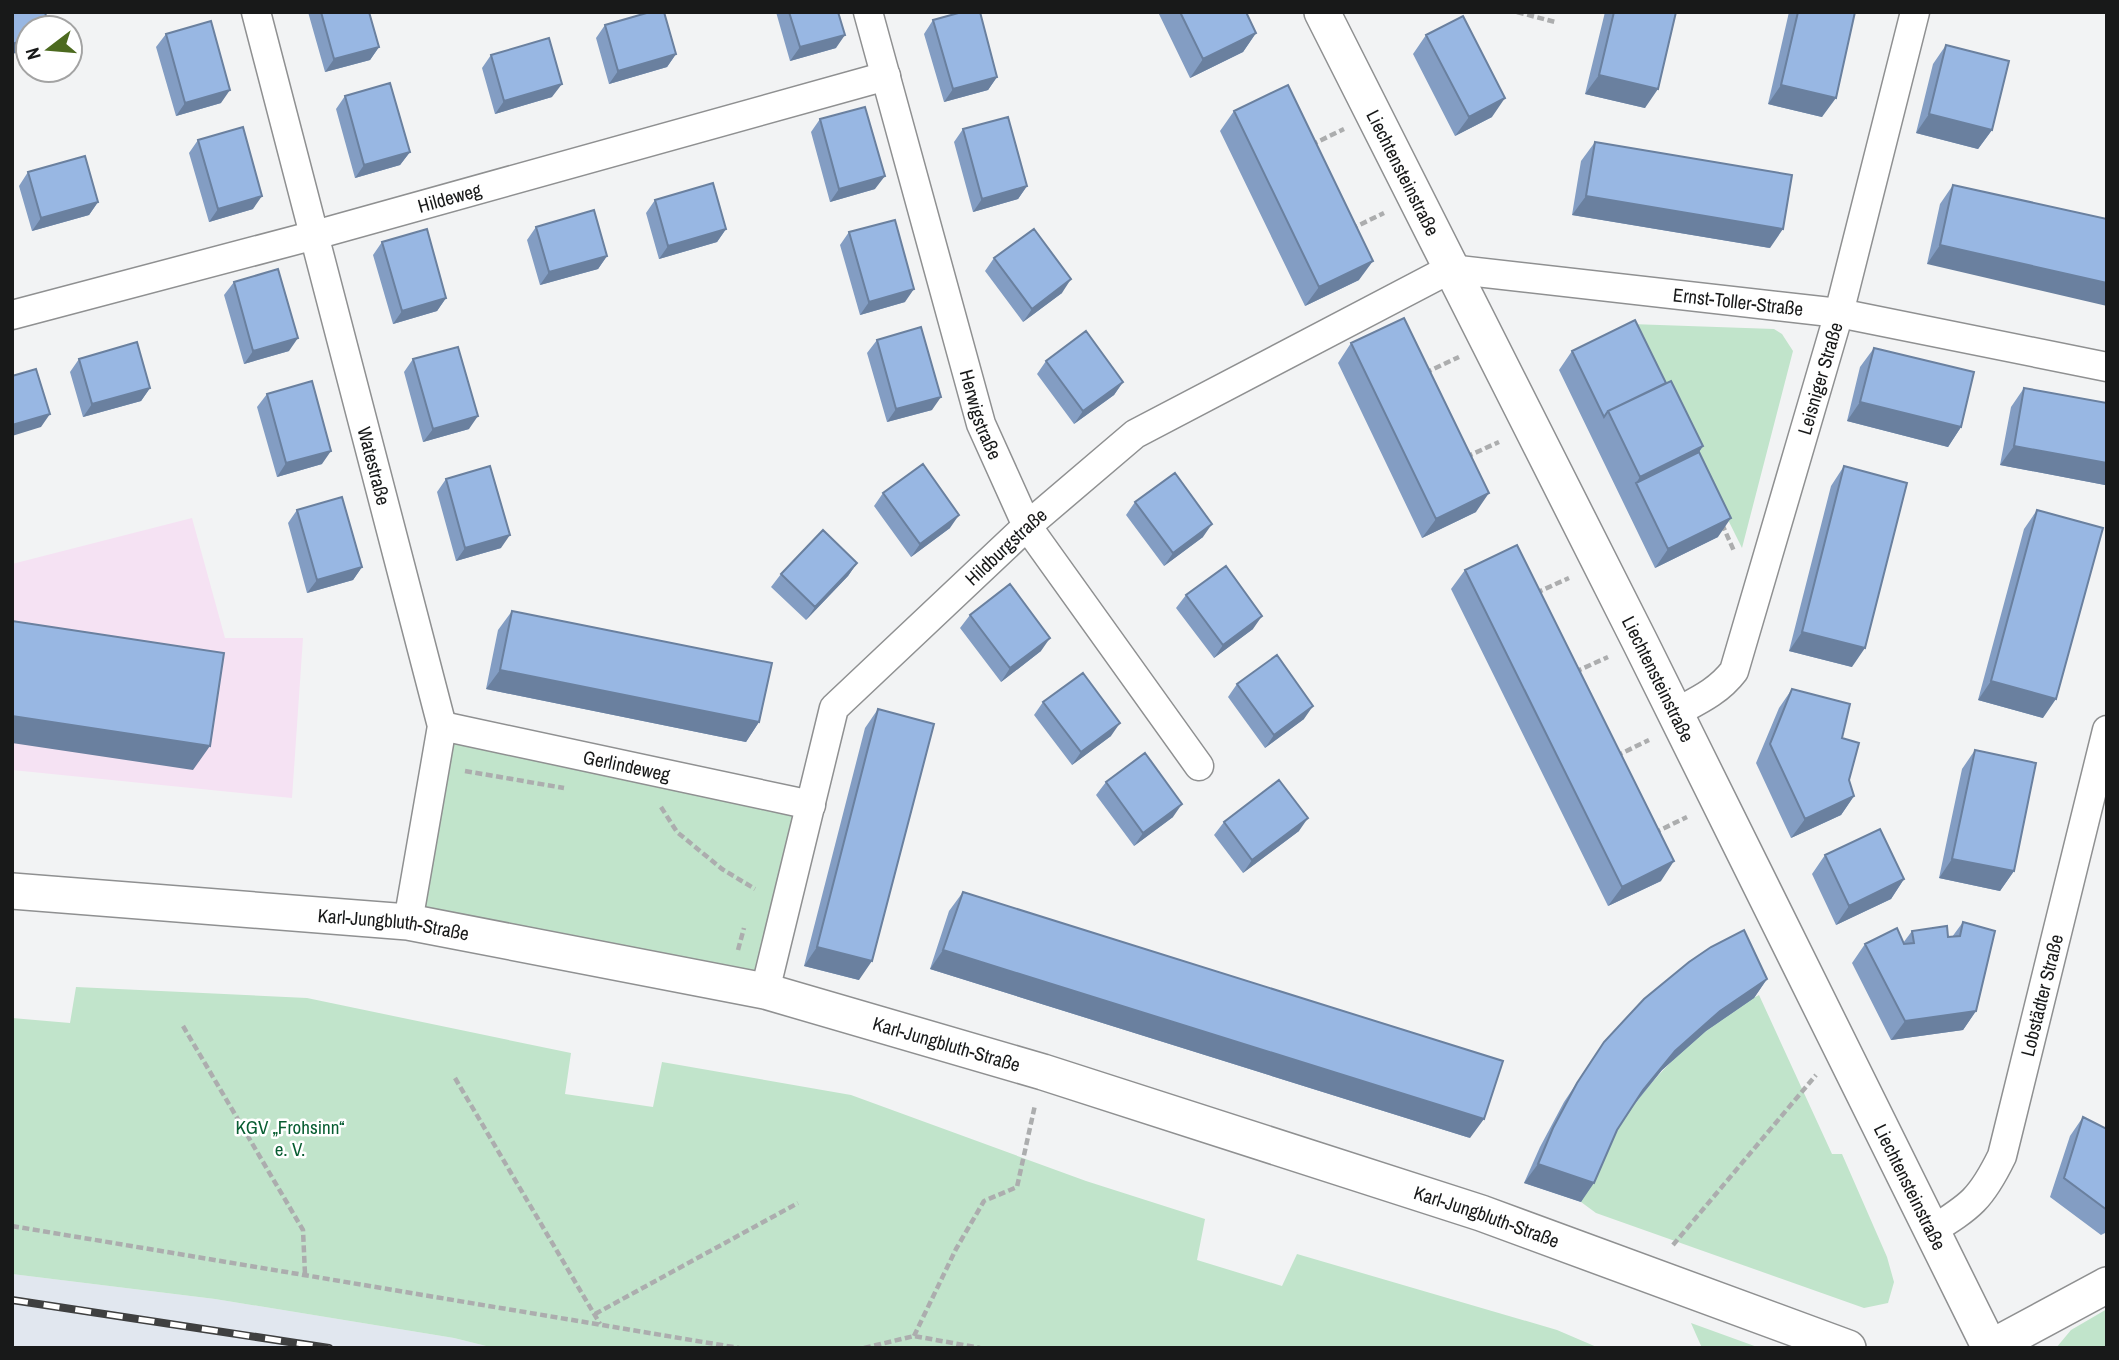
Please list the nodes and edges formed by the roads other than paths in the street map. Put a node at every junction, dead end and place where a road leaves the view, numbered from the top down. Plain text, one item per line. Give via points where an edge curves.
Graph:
1 (256, 12) edge
2 (867, 12) edge
3 (1322, 12) edge
4 (1915, 12) edge
5 (886, 76) junction
6 (315, 235) junction
7 (1450, 269) junction
8 (1839, 313) junction
9 (12, 315) edge
10 (2107, 367) edge
11 (1027, 526) junction
12 (1678, 719) junction
13 (442, 726) junction
14 (2107, 730) edge
15 (1199, 766) dead end
16 (811, 805) junction
17 (12, 891) edge
18 (408, 922) junction
19 (765, 991) junction
20 (1931, 1231) junction
21 (2107, 1285) edge
22 (1848, 1348) edge
23 (1990, 1348) edge

1 - 6 street, Watestraße
2 - 5 street, Herwigstraße
3 - 7 street, Liechtensteinstraße
4 - 8 street, Leisniger Straße
5 - 6 street, Hildeweg
5 - 11 street, Herwigstraße via 981,425
6 - 9 street, Hildeweg
6 - 13 street, Watestraße
7 - 8 street, Ernst-Toller-Straße
7 - 11 street, Hildburgstraße via 1135,434
7 - 12 street, Liechtensteinstraße
8 - 10 street, Ernst-Toller-Straße
8 - 12 street, Leisniger Straße via 1734,671
11 - 15 street, Herwigstraße
11 - 16 street, Hildburgstraße via 834,708
12 - 20 street, Liechtensteinstraße
13 - 16 street, Gerlindeweg
13 - 18 street, Watestraße
14 - 20 street, Lobstädter Straße via 2002,1156 1988,1185 1971,1205
16 - 19 street, Hildburgstraße
17 - 18 street, Karl-Jungbluth-Straße
18 - 19 street, Karl-Jungbluth-Straße
19 - 22 street, Karl-Jungbluth-Straße via 1042,1072 1481,1213
20 - 23 street, Liechtensteinstraße
21 - 23 street

